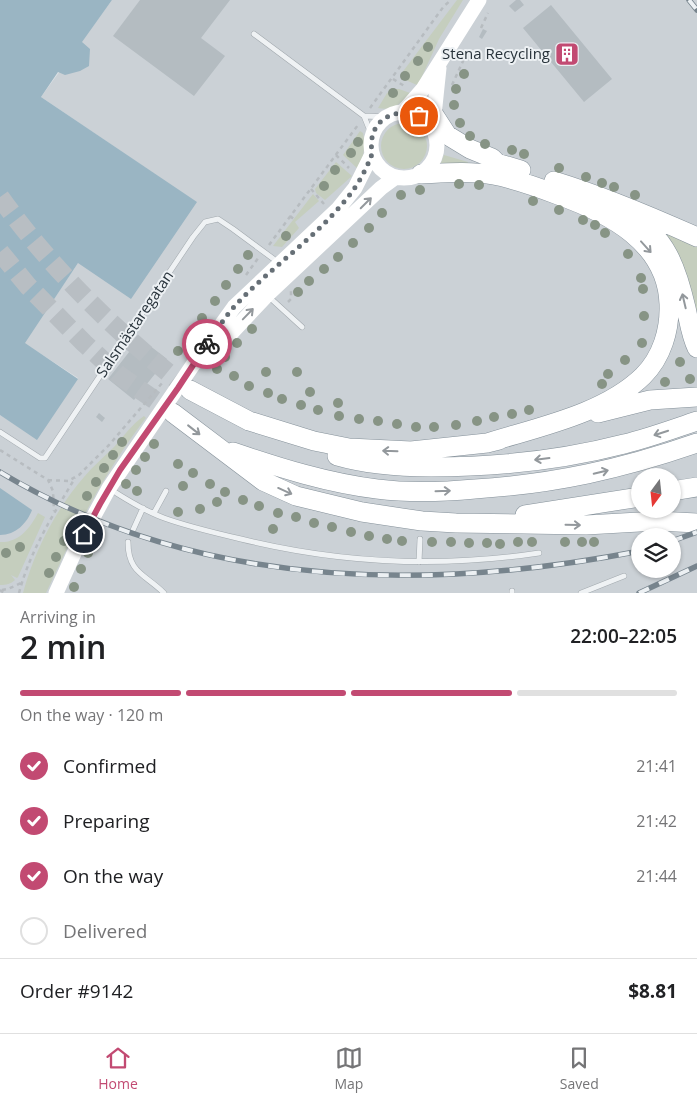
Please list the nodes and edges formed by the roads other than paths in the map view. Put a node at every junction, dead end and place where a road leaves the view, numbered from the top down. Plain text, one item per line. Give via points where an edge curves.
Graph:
1 (479, 0) edge
2 (254, 34) dead end
3 (439, 64) junction
4 (395, 115) junction
5 (364, 116) junction
6 (434, 128) junction
7 (372, 136) junction
8 (372, 154) junction
9 (497, 163) junction
10 (421, 174) junction
11 (396, 177) junction
12 (547, 179) junction
13 (697, 237) edge
14 (280, 264) junction
15 (262, 290) junction
16 (302, 327) dead end
17 (697, 348) edge
18 (184, 389) junction
19 (697, 397) edge
20 (228, 410) junction
21 (173, 413) tunnel mouth
22 (697, 421) edge
23 (0, 432) edge
24 (488, 442) junction
25 (697, 443) edge
26 (216, 446) junction
27 (697, 487) edge
28 (109, 488) junction
29 (681, 490) edge
30 (166, 491) dead end
31 (631, 498) edge
32 (143, 508) junction
33 (154, 513) junction
34 (456, 523) junction
35 (697, 523) edge
36 (133, 530) dead end
37 (420, 539) dead end
38 (128, 542) dead end
39 (540, 553) dead end
40 (419, 562) junction
41 (624, 576) dead end
42 (56, 593) edge
43 (164, 593) edge
44 (581, 593) edge

1 - 3 street
2 - 5 lane
3 - 4 street via 419,94
3 - 6 street
4 - 5 lane
4 - 6 street via 419,116
4 - 7 street via 378,125
5 - 7 lane
6 - 9 highway
6 - 9 highway via 459,155
6 - 10 street via 434,160
7 - 8 street
8 - 11 street via 380,169
8 - 14 street via 350,194
9 - 12 highway
10 - 11 street via 409,178
10 -> 24 highway via 468,172 492,175 528,184 592,208 624,226 646,246 658,262 667,286 668,328 660,353 642,377 590,410
15 -> 11 street
12 - 13 highway via 631,208
17 -> 12 highway via 677,270 650,231 634,218
14 - 15 street
14 - 23 lane, Salsmästaregatan via 218,219 205,222 45,458 40,458
15 - 16 lane
15 - 18 street
18 - 20 highway
18 - 28 street via 141,439
19 - 24 highway via 650,400
22 -> 20 highway via 624,444 548,459 457,467 377,465 349,460 278,439
24 -> 20 highway via 411,451 349,448 272,429
21 -> 26 highway
26 -> 25 highway via 309,476 377,489 440,492 498,489 564,480 652,459
26 -> 34 highway via 263,481 296,496 362,512
27 - 29 highway
28 - 32 lane
28 - 42 street
30 - 33 lane
31 - 34 highway
32 - 33 lane
32 - 36 lane
33 - 40 lane via 200,529 276,548 351,559
34 -> 35 highway
37 - 40 lane
38 - 43 lane via 128,556 134,567
39 - 40 lane
41 - 44 lane

